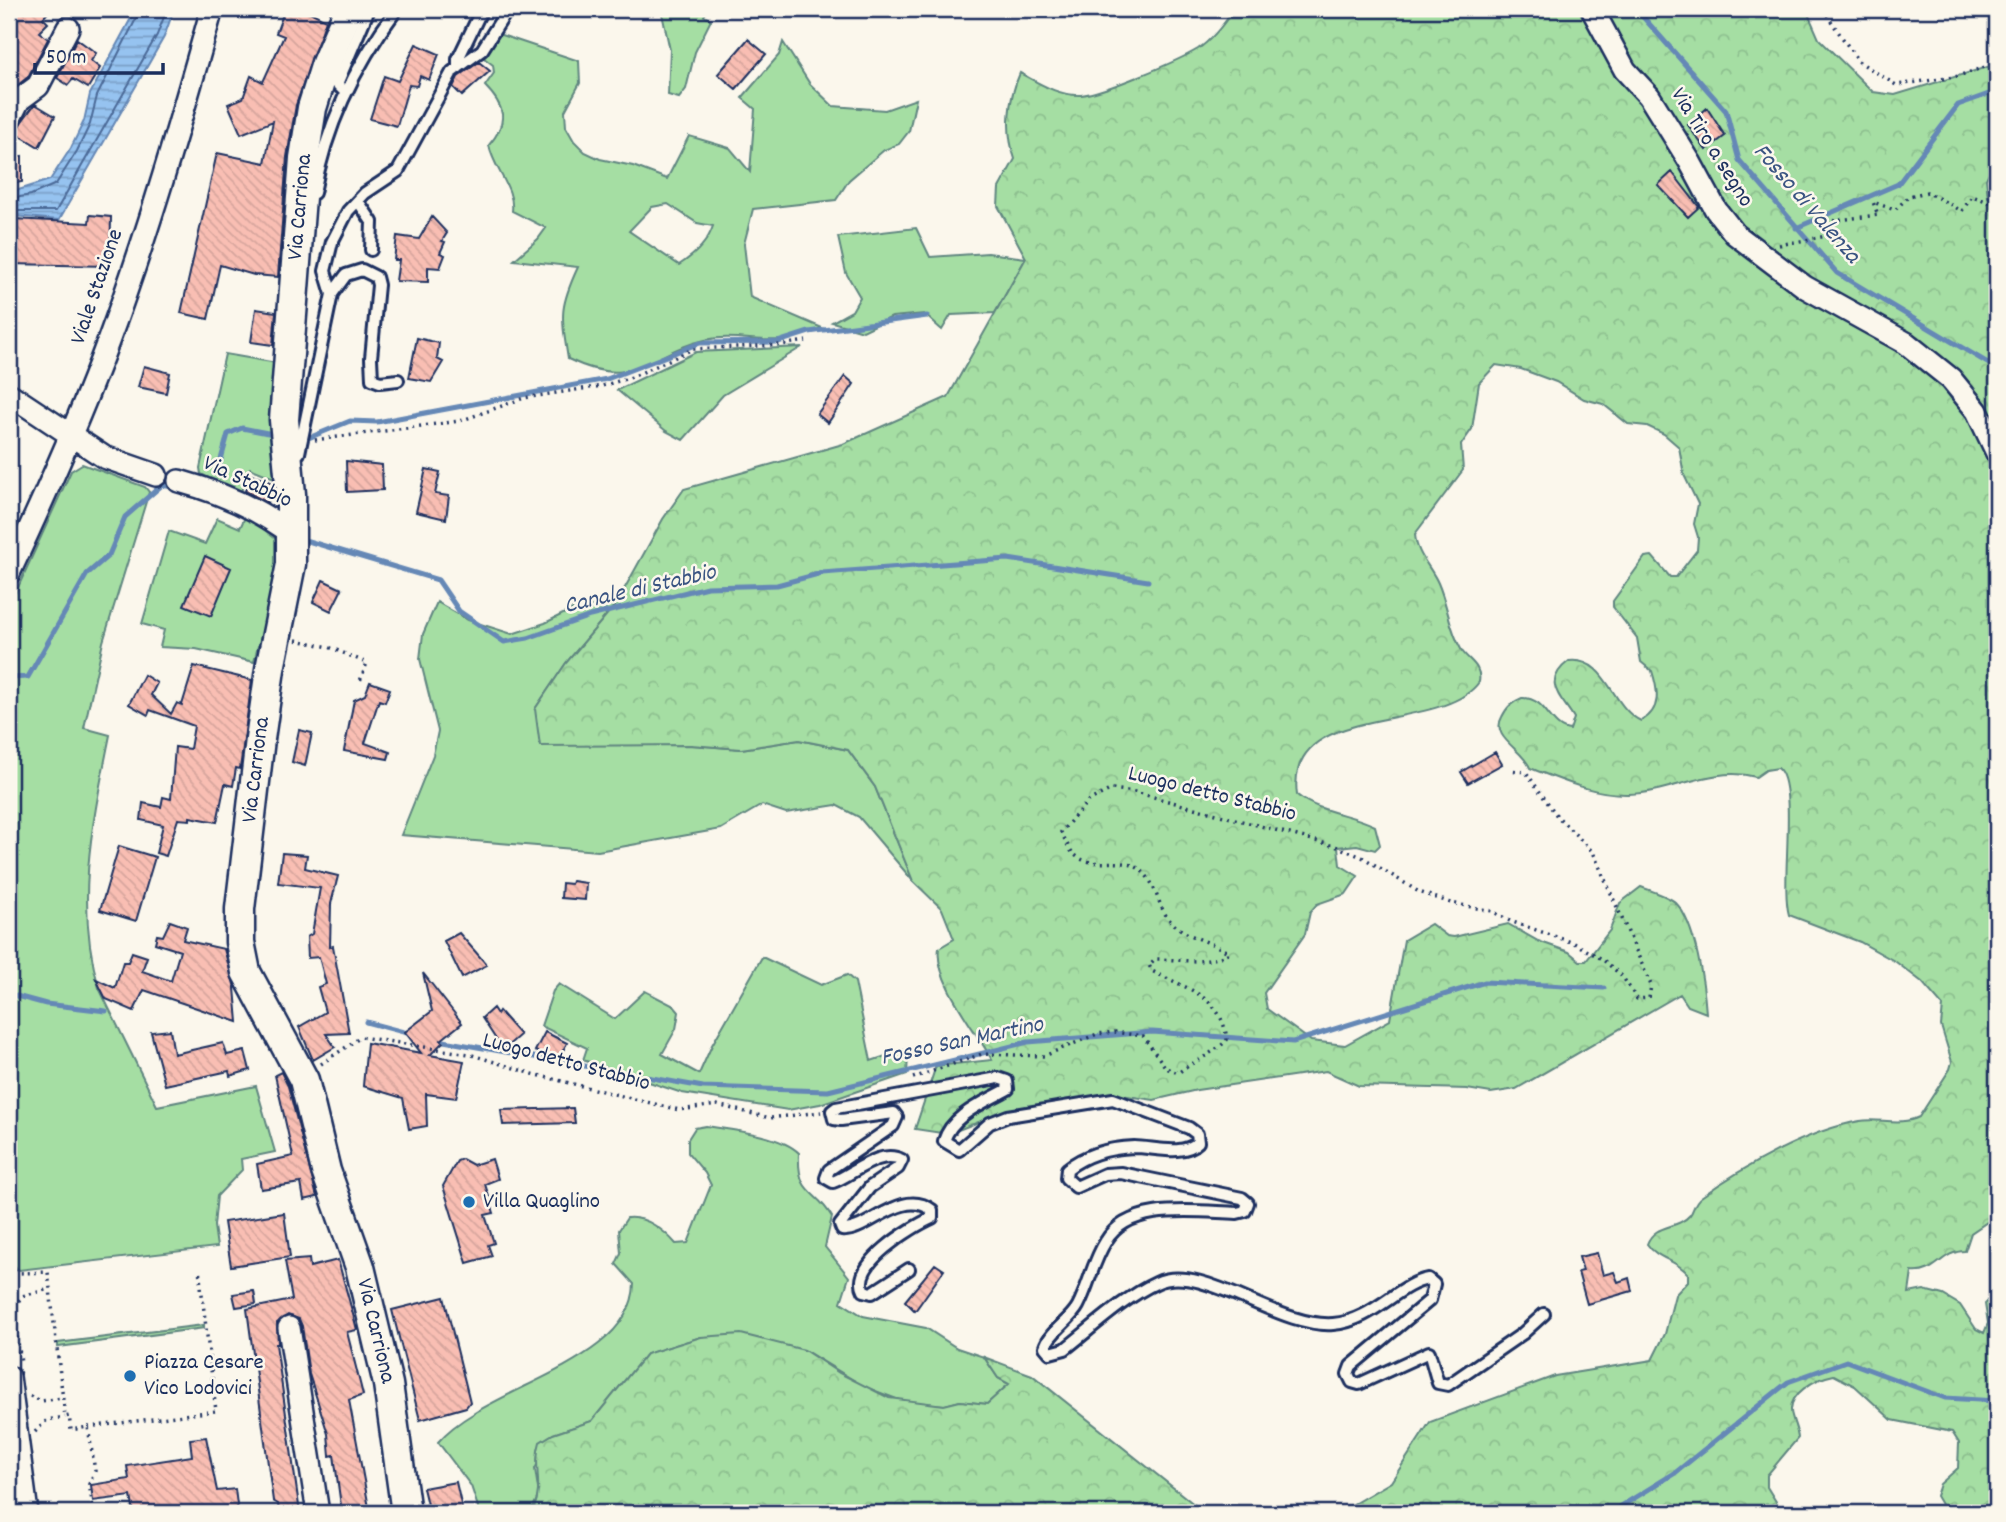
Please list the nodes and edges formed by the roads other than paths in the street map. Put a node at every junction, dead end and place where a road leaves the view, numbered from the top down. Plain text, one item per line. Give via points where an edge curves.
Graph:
1 (212, 9) edge
2 (349, 9) edge
3 (369, 9) edge
4 (397, 9) edge
5 (482, 9) edge
6 (508, 9) edge
7 (1592, 9) edge
8 (68, 28) dead end
9 (458, 68) junction
10 (345, 92) junction
11 (9, 120) edge
12 (358, 201) junction
13 (371, 250) dead end
14 (295, 276) junction
15 (332, 294) junction
16 (398, 380) dead end
17 (9, 394) edge
18 (69, 436) junction
19 (1997, 453) edge
20 (156, 475) dead end
21 (179, 481) dead end
22 (291, 494) junction
23 (292, 534) junction
24 (9, 573) edge
25 (909, 1269) dead end
26 (1544, 1314) dead end
27 (289, 1328) dead end
28 (19, 1380) edge
29 (27, 1513) edge
30 (318, 1513) edge
31 (406, 1513) edge

1 - 18 street, Viale Stazione via 109,339
2 - 14 main road, Via Carriona via 312,107
3 - 10 lane via 337,84
4 - 10 lane
5 - 9 lane
6 - 9 lane via 482,50
7 - 19 street, Via Tiro a segno via 1625,70 1648,96 1735,234 1805,286 1906,343 1951,379 1976,411
8 - 11 street via 38,86 19,100
9 - 12 lane via 398,171
10 - 14 lane via 318,167
12 - 13 lane via 372,222
12 - 15 lane via 332,242 325,271
14 - 22 main road, Via Carriona via 284,420
15 - 16 lane via 346,275 362,270 376,278 372,379
15 - 22 lane
17 - 18 street
18 - 20 street via 104,457
18 - 24 street, Viale Stazione
21 - 23 street, Via Stabbio via 225,496
22 - 23 main road, Via Carriona
23 - 31 main road, Via Carriona via 291,564 260,739 240,942 246,972 304,1080 327,1171 360,1267 378,1334
25 - 26 lane via 872,1293 860,1284 862,1273 890,1243 932,1217 926,1206 907,1204 850,1231 840,1225 870,1187 898,1168 902,1160 894,1157 861,1165 833,1182 826,1178 828,1170 893,1126 897,1117 894,1113 841,1120 834,1119 832,1111 998,1078 1007,1081 1008,1089 947,1129 944,1141 951,1147 966,1147 990,1123 1008,1116 1113,1099 1197,1134 1198,1142 1186,1148 1113,1150 1080,1158 1067,1169 1066,1178 1076,1187 1105,1174 1121,1173 1248,1203 1245,1211 1237,1213 1178,1212 1130,1219 1115,1229 1076,1310 1048,1339 1045,1347 1050,1353 1065,1349 1156,1283 1178,1278 1215,1285 1255,1306 1304,1321 1332,1324 1381,1307 1419,1280 1428,1279 1434,1284 1430,1300 1351,1366 1348,1374 1359,1384 1429,1352 1438,1383 1448,1385
27 - 30 street
28 - 29 street

